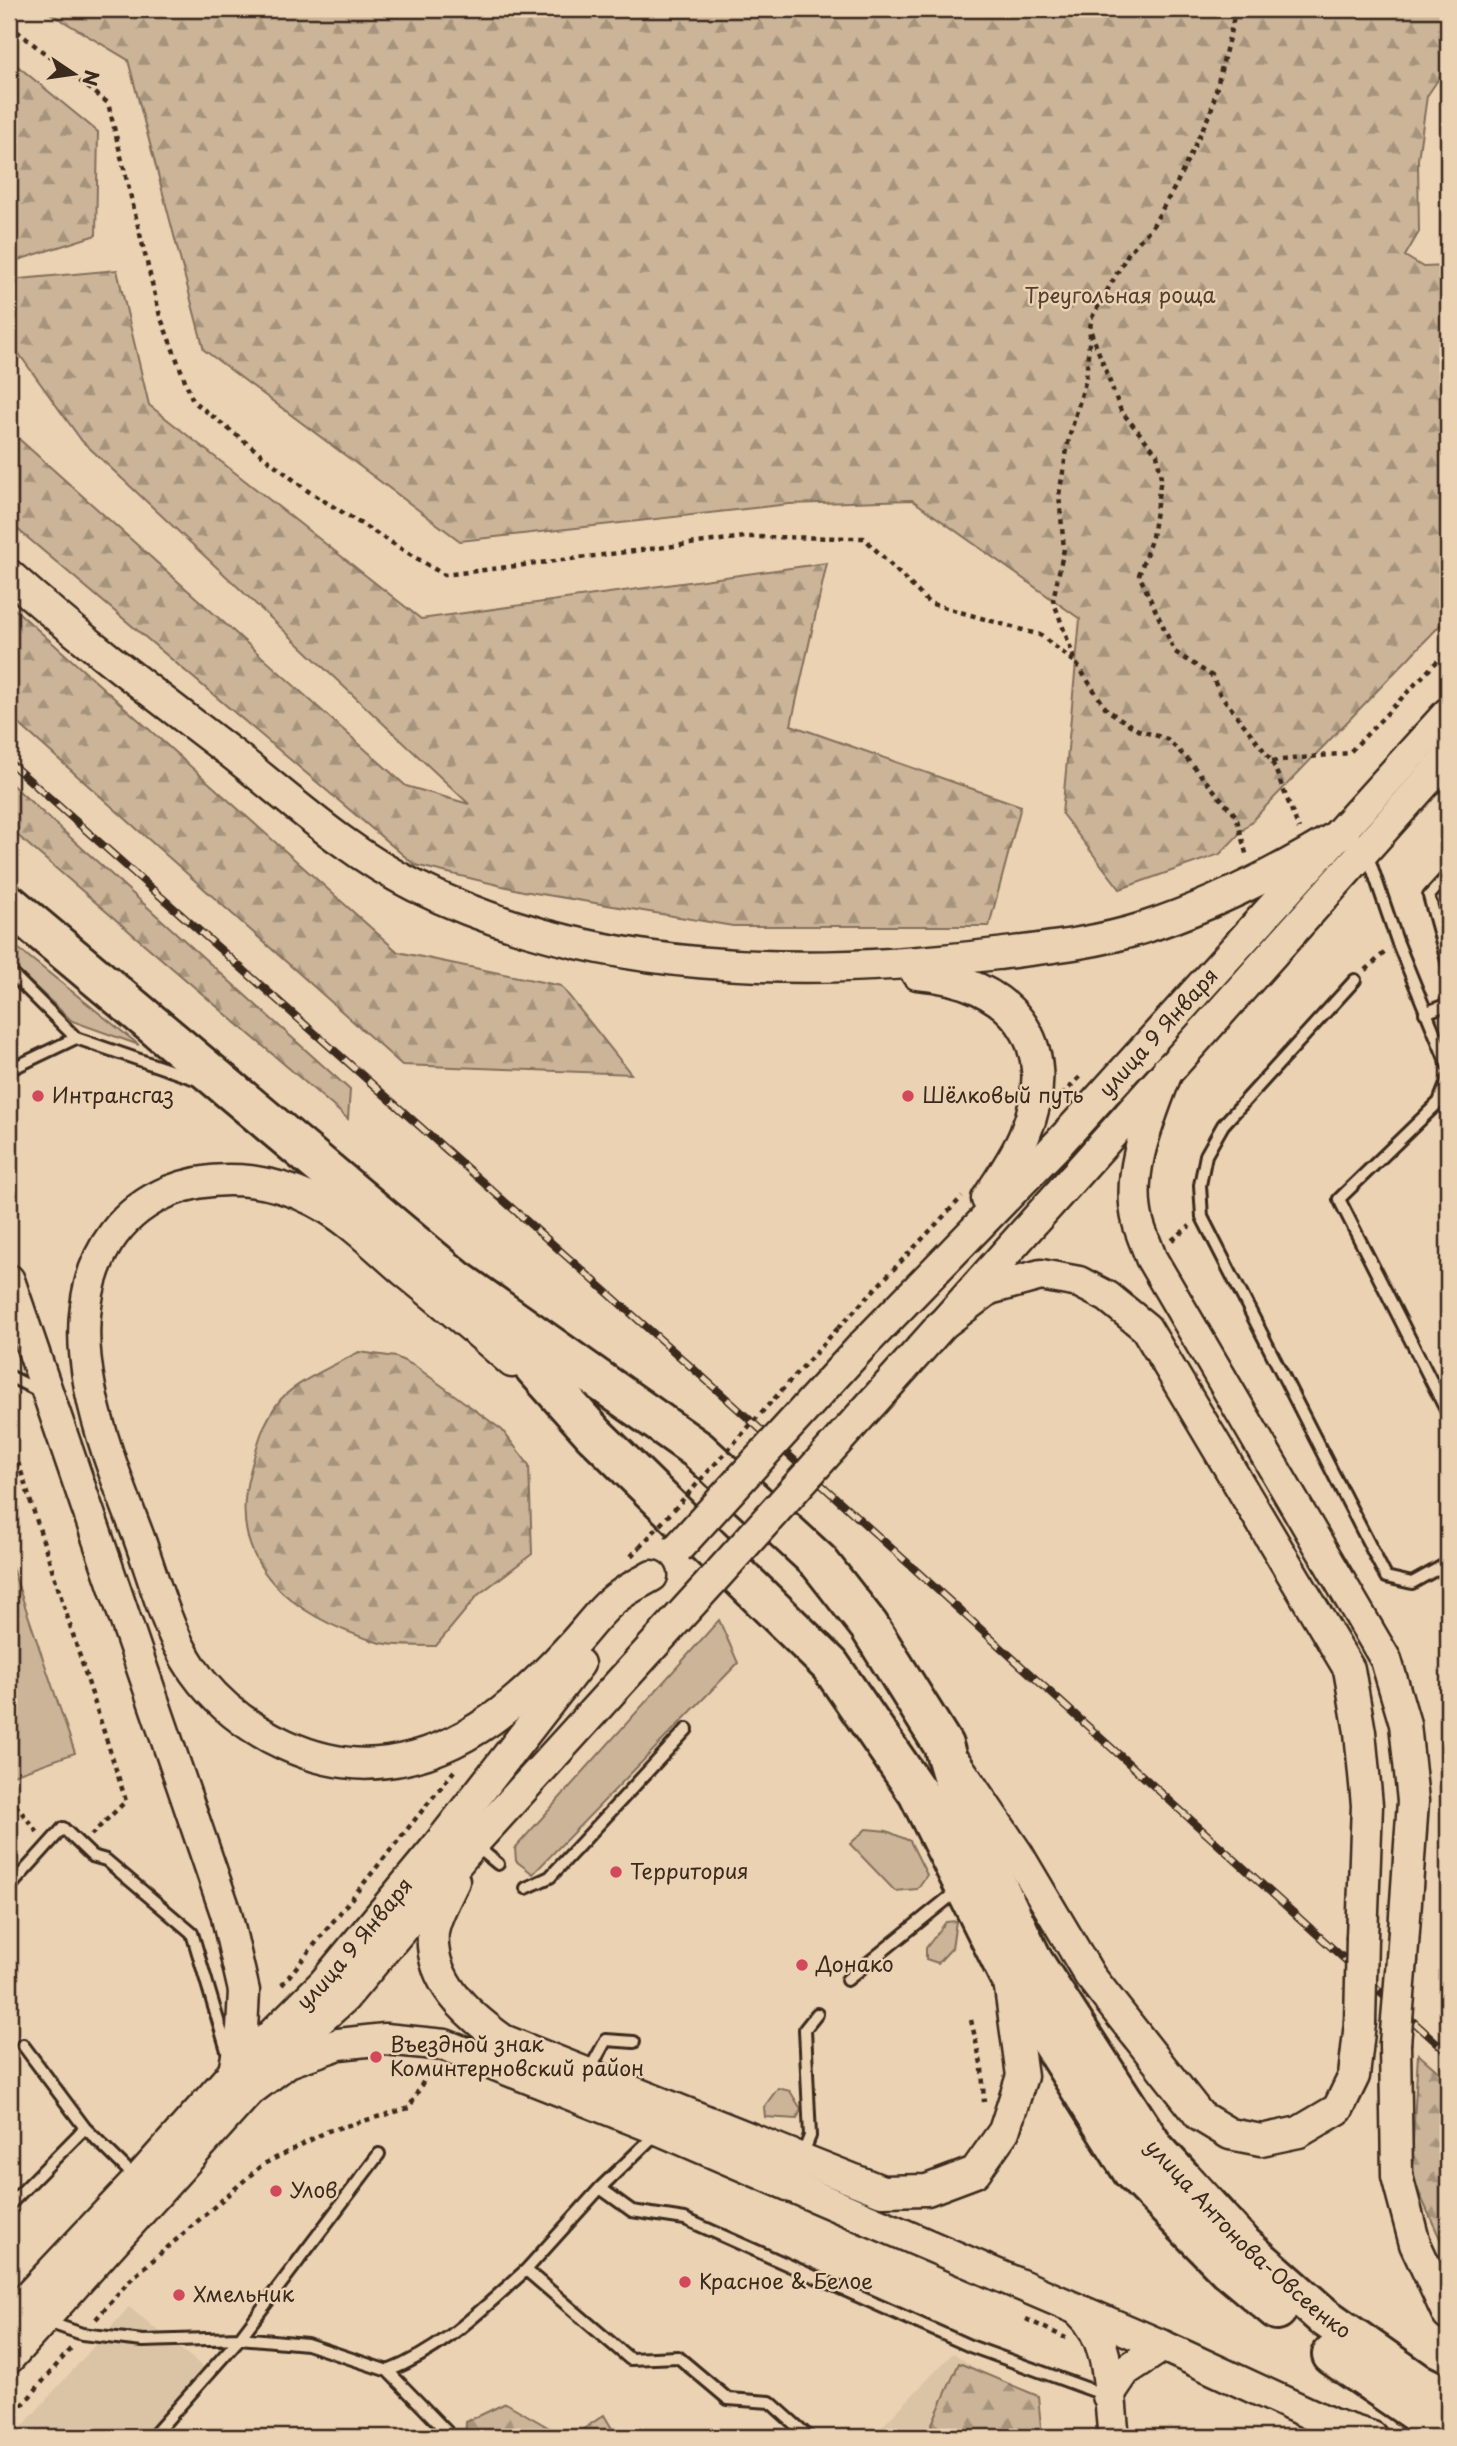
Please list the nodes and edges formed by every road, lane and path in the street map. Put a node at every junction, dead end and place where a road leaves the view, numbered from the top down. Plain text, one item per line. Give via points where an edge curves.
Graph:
1 (1236, 9) edge
2 (9, 25) edge
3 (1090, 329) junction
4 (9, 575) edge
5 (1448, 650) edge
6 (1076, 663) junction
7 (1448, 713) edge
8 (1448, 757) edge
9 (1272, 761) junction
10 (1344, 832) junction
11 (1302, 836) dead end
12 (1366, 851) junction
13 (1448, 875) edge
14 (1231, 893) junction
15 (9, 904) edge
16 (1397, 941) junction
17 (1448, 965) edge
18 (819, 968) junction
19 (9, 971) edge
20 (1355, 980) joint
21 (1448, 1004) edge
22 (1425, 1013) junction
23 (76, 1038) junction
24 (1448, 1066) edge
25 (1089, 1067) dead end
26 (1168, 1069) junction
27 (9, 1070) edge
28 (1448, 1079) edge
29 (234, 1092) junction
30 (1031, 1116) junction
31 (966, 1193) dead end
32 (948, 1256) junction
33 (457, 1280) junction
34 (10, 1283) edge
35 (940, 1326) junction
36 (9, 1376) edge
37 (48, 1395) junction
38 (1448, 1414) edge
39 (594, 1434) junction
40 (18, 1462) dead end
41 (640, 1547) dead end
42 (1448, 1563) edge
43 (652, 1576) junction
44 (687, 1729) dead end
45 (943, 1745) junction
46 (9, 1797) edge
47 (473, 1844) junction
48 (47, 1845) junction
49 (80, 1845) junction
50 (498, 1864) dead end
51 (962, 1887) junction
52 (9, 1888) edge
53 (526, 1888) dead end
54 (1008, 1974) junction
55 (847, 1980) dead end
56 (817, 2014) dead end
57 (634, 2042) dead end
58 (23, 2045) dead end
59 (446, 2045) junction
60 (588, 2074) junction
61 (241, 2082) junction
62 (85, 2128) junction
63 (660, 2130) junction
64 (379, 2154) dead end
65 (801, 2158) junction
66 (138, 2180) junction
67 (600, 2188) junction
68 (9, 2205) edge
69 (526, 2270) junction
70 (1076, 2308) junction
71 (1448, 2315) edge
72 (9, 2317) edge
73 (42, 2320) junction
74 (82, 2334) junction
75 (240, 2339) junction
76 (1163, 2346) junction
77 (9, 2358) edge
78 (388, 2371) junction
79 (1108, 2396) junction
80 (1448, 2398) edge
81 (9, 2421) edge
82 (1448, 2434) edge
83 (152, 2437) edge
84 (453, 2437) edge
85 (809, 2437) edge
86 (1114, 2437) edge
87 (1372, 2437) edge

1 - 3 path via 1211,111 1153,227 1129,252 1091,319
2 - 6 path via 108,103 160,316 193,401 308,491 444,575 745,537 864,538 929,603 1040,635
3 - 6 path via 1086,379 1059,495 1064,549 1054,600
3 - 9 path via 1121,411 1157,454 1161,478 1152,537 1139,575 1150,605 1175,652 1212,676 1220,694
4 - 18 main road via 80,639 306,815 374,863 456,906 546,935 631,953 759,967
5 - 9 path via 1349,752
6 - 14 path via 1107,710 1138,730 1167,739 1236,816 1250,868 1227,881
7 - 10 main road, улица 9 Января
8 - 12 main road, улица 9 Января
9 - 11 path
10 - 14 main road via 1282,870
10 - 32 main road, улица 9 Января via 1061,1141
12 - 16 lane
12 - 26 main road, улица 9 Января
13 - 17 lane via 1429,896
14 - 18 main road via 1141,928 1068,945 906,964
15 - 29 highway
16 - 20 path
16 - 22 lane
18 - 30 main road via 957,979 989,992 1016,1016 1033,1050 1037,1090
19 - 23 lane
20 - 42 lane via 1223,1125 1206,1155 1200,1185 1202,1217 1386,1577 1412,1583
21 - 22 lane
22 - 24 lane
23 - 27 lane
23 - 29 lane
25 - 30 path via 1043,1115
26 - 35 main road, улица 9 Января
26 - 71 main road, bridge via 1143,1138 1135,1186 1137,1222 1152,1258 1386,1660 1405,1724 1413,1801 1395,2044 1397,2176 1415,2244
28 - 38 lane via 1439,1102 1339,1199
29 - 33 highway
30 - 32 main road via 1005,1170
31 - 41 path, bridge
32 - 43 main road, улица 9 Января, bridge
33 - 39 highway
33 - 45 highway, улица Антонова-Овсеенко via 698,1450 819,1562 869,1626
34 - 37 main road
35 - 45 main road, bridge via 989,1289 1041,1275 1079,1282 1108,1297 1146,1328 1349,1669 1367,1805 1360,2023 1354,2076 1338,2109 1299,2132 1261,2140 1230,2133 1200,2116 1090,1976 1017,1853
35 - 47 main road, улица 9 Января, bridge
36 - 37 lane
37 - 61 main road via 226,1913 244,1991
39 - 43 main road via 354,1224 292,1192 215,1178 182,1184 150,1200 120,1224 100,1256 86,1304 84,1341 90,1389 121,1490 161,1601 199,1679 225,1708 266,1736 345,1762 385,1763 437,1748 506,1711 618,1596
39 - 51 highway via 830,1665 918,1793
40 - 49 path via 127,1801
43 - 61 main road, улица 9 Января via 538,1713 435,1850
44 - 53 lane via 550,1877
45 - 80 highway, улица Антонова-Овсеенко via 964,1815 1032,1961 1154,2148 1244,2246 1323,2316 1418,2383
46 - 48 path
47 - 50 lane
47 - 60 main road via 433,1931 439,1974 468,2015 503,2040
47 - 61 main road, улица 9 Января via 344,1998
48 - 49 lane via 63,1828
48 - 52 lane
49 - 61 lane via 92,1856 106,1860 192,1933
51 - 54 highway
51 - 55 lane
54 - 65 main road via 1022,2076 1004,2131 975,2172 927,2190 882,2191
54 - 82 highway via 1132,2171 1228,2269 1323,2348
56 - 65 lane via 805,2029 810,2136
57 - 60 lane via 606,2040
58 - 62 lane
59 - 61 main road via 385,2039 339,2044
59 - 63 main road
59 - 74 path via 410,2108 328,2131 262,2165 129,2281
60 - 65 main road
61 - 66 main road, улица 9 Января
61 - 73 main road, улица 9 Января
62 - 66 lane
62 - 68 lane
63 - 67 lane
63 - 70 main road
64 - 75 lane
66 - 72 main road, улица 9 Января
67 - 69 lane
67 - 79 lane via 632,2211 685,2219 970,2346
69 - 78 lane via 444,2342 422,2358
69 - 85 lane via 630,2359 678,2357 728,2399 770,2402
70 - 76 main road
70 - 79 main road via 1100,2339
73 - 74 lane
73 - 77 main road, улица 9 Января
74 - 75 lane via 143,2340
74 - 81 path
75 - 78 lane via 307,2344
75 - 83 lane
76 - 79 main road via 1125,2371
76 - 87 main road via 1332,2424
78 - 84 lane
79 - 86 main road

